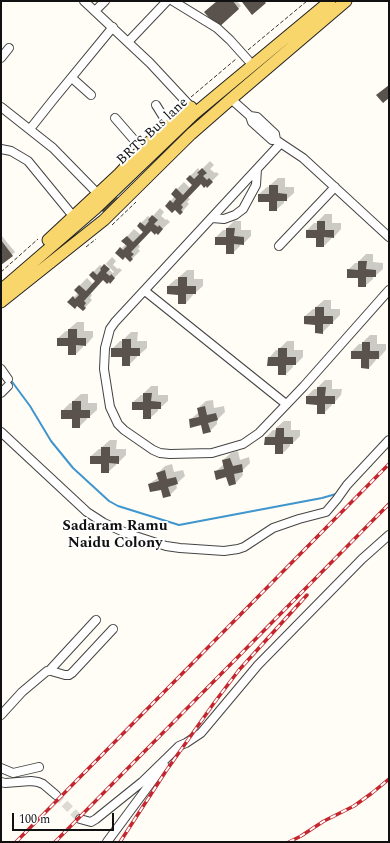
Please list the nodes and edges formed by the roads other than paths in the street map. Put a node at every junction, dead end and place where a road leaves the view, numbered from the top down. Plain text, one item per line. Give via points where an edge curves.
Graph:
1 (84, 1) edge
2 (105, 1) edge
3 (167, 1) edge
4 (173, 1) edge
5 (320, 1) edge
6 (330, 1) edge
7 (346, 1) edge
8 (95, 11) junction
9 (113, 27) junction
10 (128, 42) junction
11 (9, 48) dead end
12 (1, 58) edge
13 (248, 60) junction
14 (72, 78) junction
15 (91, 95) dead end
16 (231, 99) junction
17 (156, 105) dead end
18 (1, 107) edge
19 (191, 107) junction
20 (115, 118) dead end
21 (169, 126) junction
22 (30, 129) junction
23 (278, 142) junction
24 (1, 149) edge
25 (142, 149) junction
26 (257, 169) junction
27 (335, 187) junction
28 (98, 194) junction
29 (73, 216) junction
30 (212, 218) junction
31 (389, 237) edge
32 (279, 246) dead end
33 (1, 281) edge
34 (1, 290) edge
35 (389, 290) edge
36 (145, 292) junction
37 (1, 302) edge
38 (1, 369) edge
39 (1, 393) edge
40 (286, 404) junction
41 (1, 432) edge
42 (389, 440) edge
43 (389, 535) edge
44 (96, 620) dead end
45 (113, 629) dead end
46 (49, 671) junction
47 (1, 715) edge
48 (179, 746) junction
49 (1, 768) edge
50 (39, 768) dead end
51 (1, 782) edge
52 (56, 795) tunnel mouth
53 (80, 819) dead end
54 (107, 842) edge

1 - 8 street
2 - 8 street
3 - 10 street
4 - 13 street via 223,33
5 - 13 main road
6 - 34 main road, BRTS Bus lane via 194,114 96,208
7 - 16 main road
8 - 9 street
9 - 10 street
9 - 14 street
10 - 19 street
11 - 12 street
13 - 19 main road
14 - 15 street
14 - 22 street
16 - 23 street via 250,116 257,117 275,134
16 - 37 main road via 191,134 115,210
17 - 21 street
18 - 22 street
19 - 21 main road
20 - 25 street
21 - 25 main road
22 - 28 street via 53,148
23 - 26 street
23 - 27 street via 303,158
24 - 29 street via 11,151 28,161
25 - 28 main road
26 - 30 street
26 - 30 street via 256,185 242,209 224,219
27 - 31 street
27 - 32 street
28 - 29 main road
29 - 33 main road
30 - 36 street
35 - 40 street
36 - 40 street
36 - 40 street via 115,322 107,337 105,348 104,369 110,407 118,424 124,430 160,453 212,453 233,448 252,439
38 - 39 street via 8,382
41 - 42 street via 87,512 104,523 166,546 224,550 244,547 273,528 326,512 347,484
43 - 48 street via 258,665 201,733
44 - 46 street
45 - 46 street via 72,673 66,675
46 - 47 street via 22,692
48 - 53 street via 142,782 96,819 86,822
48 - 54 street
49 - 50 street via 13,773
51 - 52 street via 38,782

